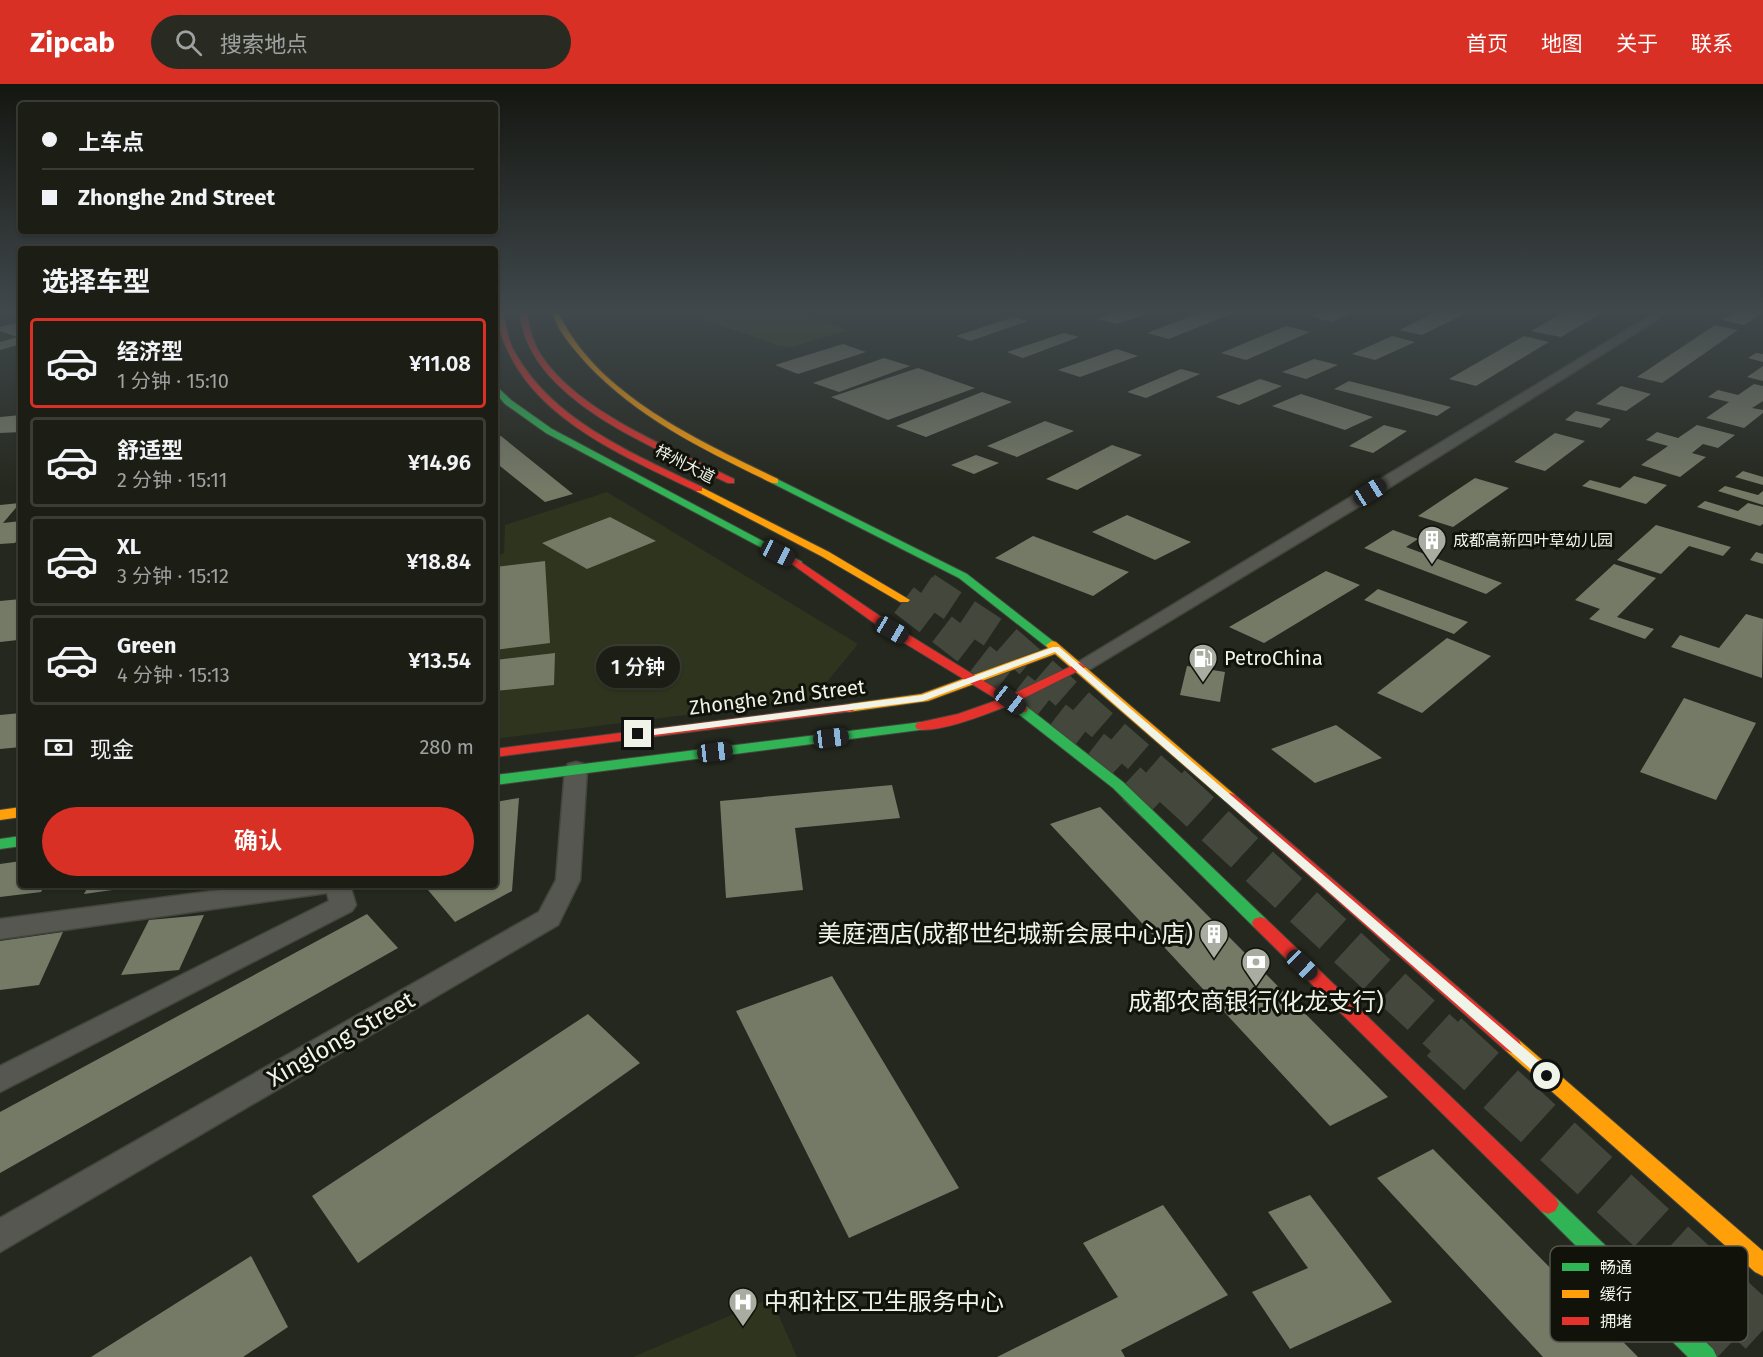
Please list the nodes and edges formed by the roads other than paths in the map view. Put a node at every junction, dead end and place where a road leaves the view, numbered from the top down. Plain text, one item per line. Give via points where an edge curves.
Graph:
1 (522, 370) edge
2 (550, 370) edge
3 (597, 370) edge
4 (1569, 370) edge
5 (498, 390) edge
6 (743, 487) dead end
7 (904, 600) tunnel mouth
8 (1056, 648) junction
9 (1080, 667) junction
10 (976, 679) junction
11 (1010, 700) junction
12 (498, 753) edge
13 (576, 769) junction
14 (498, 780) edge
15 (18, 812) edge
16 (0, 815) edge
17 (18, 841) edge
18 (0, 844) edge
19 (302, 888) edge
20 (338, 888) edge
21 (0, 929) edge
22 (0, 1080) edge
23 (0, 1236) edge
24 (1591, 1246) edge
25 (1741, 1246) edge
26 (1748, 1252) edge
27 (1763, 1265) edge
28 (1690, 1342) edge
29 (1705, 1357) edge

1 - 7 main road, 梓州大道 via 539,393 616,447 857,571
2 - 6 main road, 梓州大道 via 593,407
3 - 8 main road via 612,387 663,425 963,576
4 - 9 street
5 - 10 main road via 549,431 797,563 892,630
8 - 9 main road
8 - 10 main road, Zhonghe 2nd Street
9 - 11 main road
9 - 25 main road
10 - 11 main road
10 - 12 main road, Zhonghe 2nd Street via 923,698
11 - 13 main road via 946,723
11 - 24 main road via 1118,785
13 - 14 main road
13 - 23 street, Xinglong Street via 568,880 549,918
15 - 16 main road
17 - 18 main road
19 - 21 street
20 - 22 street via 343,905
26 - 27 main road
28 - 29 main road

